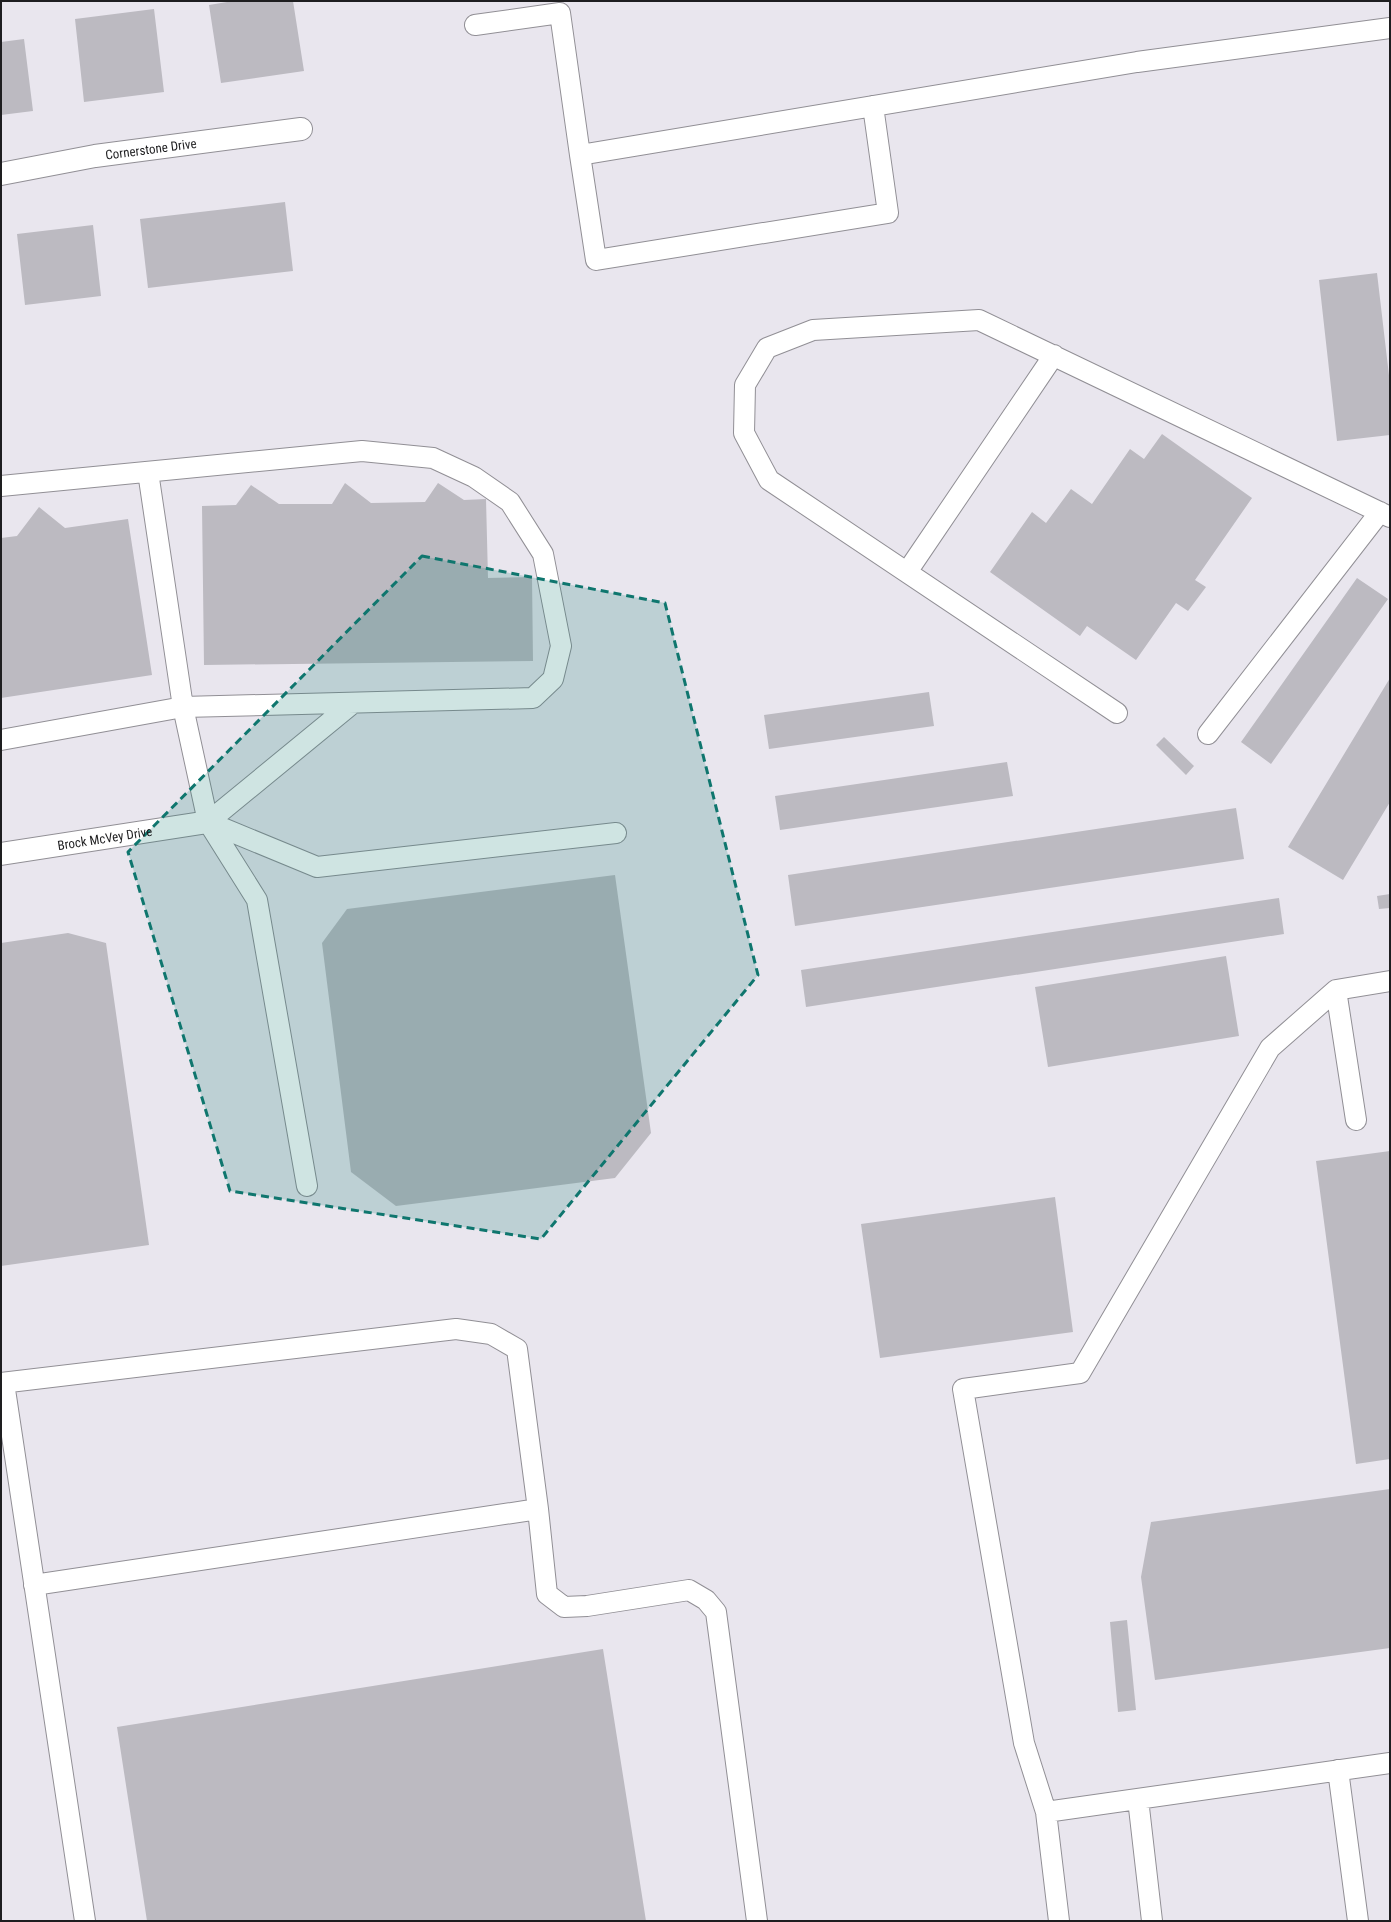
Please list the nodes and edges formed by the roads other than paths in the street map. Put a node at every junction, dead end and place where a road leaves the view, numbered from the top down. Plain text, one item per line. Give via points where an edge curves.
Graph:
1 (475, 25) dead end
2 (1390, 28) edge
3 (874, 106) junction
4 (301, 129) dead end
5 (580, 155) junction
6 (1, 174) edge
7 (1054, 355) junction
8 (148, 472) junction
9 (1, 486) edge
10 (1385, 514) edge
11 (907, 572) junction
12 (353, 703) junction
13 (183, 707) junction
14 (1117, 713) dead end
15 (1208, 734) dead end
16 (1, 740) edge
17 (208, 822) junction
18 (616, 833) dead end
19 (1, 854) edge
20 (1390, 981) edge
21 (1336, 990) junction
22 (1356, 1120) dead end
23 (307, 1186) dead end
24 (2, 1383) edge
25 (538, 1509) junction
26 (34, 1585) junction
27 (1390, 1763) edge
28 (1338, 1770) junction
29 (1138, 1799) junction
30 (1046, 1812) junction
31 (85, 1921) edge
32 (757, 1921) edge
33 (1059, 1921) edge
34 (1152, 1921) edge
35 (1358, 1921) edge

1 - 5 lane via 560,12
2 - 3 lane via 1137,62
3 - 5 lane
3 - 5 lane via 888,213 596,260
4 - 6 street, Cornerstone Drive via 95,156
7 - 10 lane
7 - 11 lane
7 - 11 lane via 979,320 813,330 767,348 745,385 744,433 768,480
8 - 9 lane
8 - 12 lane via 362,451 433,458 474,477 510,502 543,554 561,646 553,678 533,698
8 - 13 lane
10 - 15 lane
11 - 14 lane
12 - 13 lane
12 - 17 lane
13 - 16 lane
13 - 17 lane
17 - 18 lane via 317,867
17 - 19 street, Brock McVey Drive
17 - 23 lane via 257,900
20 - 21 lane
21 - 22 lane
21 - 30 lane via 1270,1048 1080,1373 963,1389 1024,1743
24 - 25 lane via 456,1329 490,1334 517,1349
24 - 26 lane
25 - 26 lane
25 - 32 lane via 547,1594 564,1606 587,1606 689,1590 706,1600 716,1612
26 - 31 lane
27 - 28 lane
28 - 29 lane
28 - 35 lane
29 - 30 lane
29 - 34 lane
30 - 33 lane

